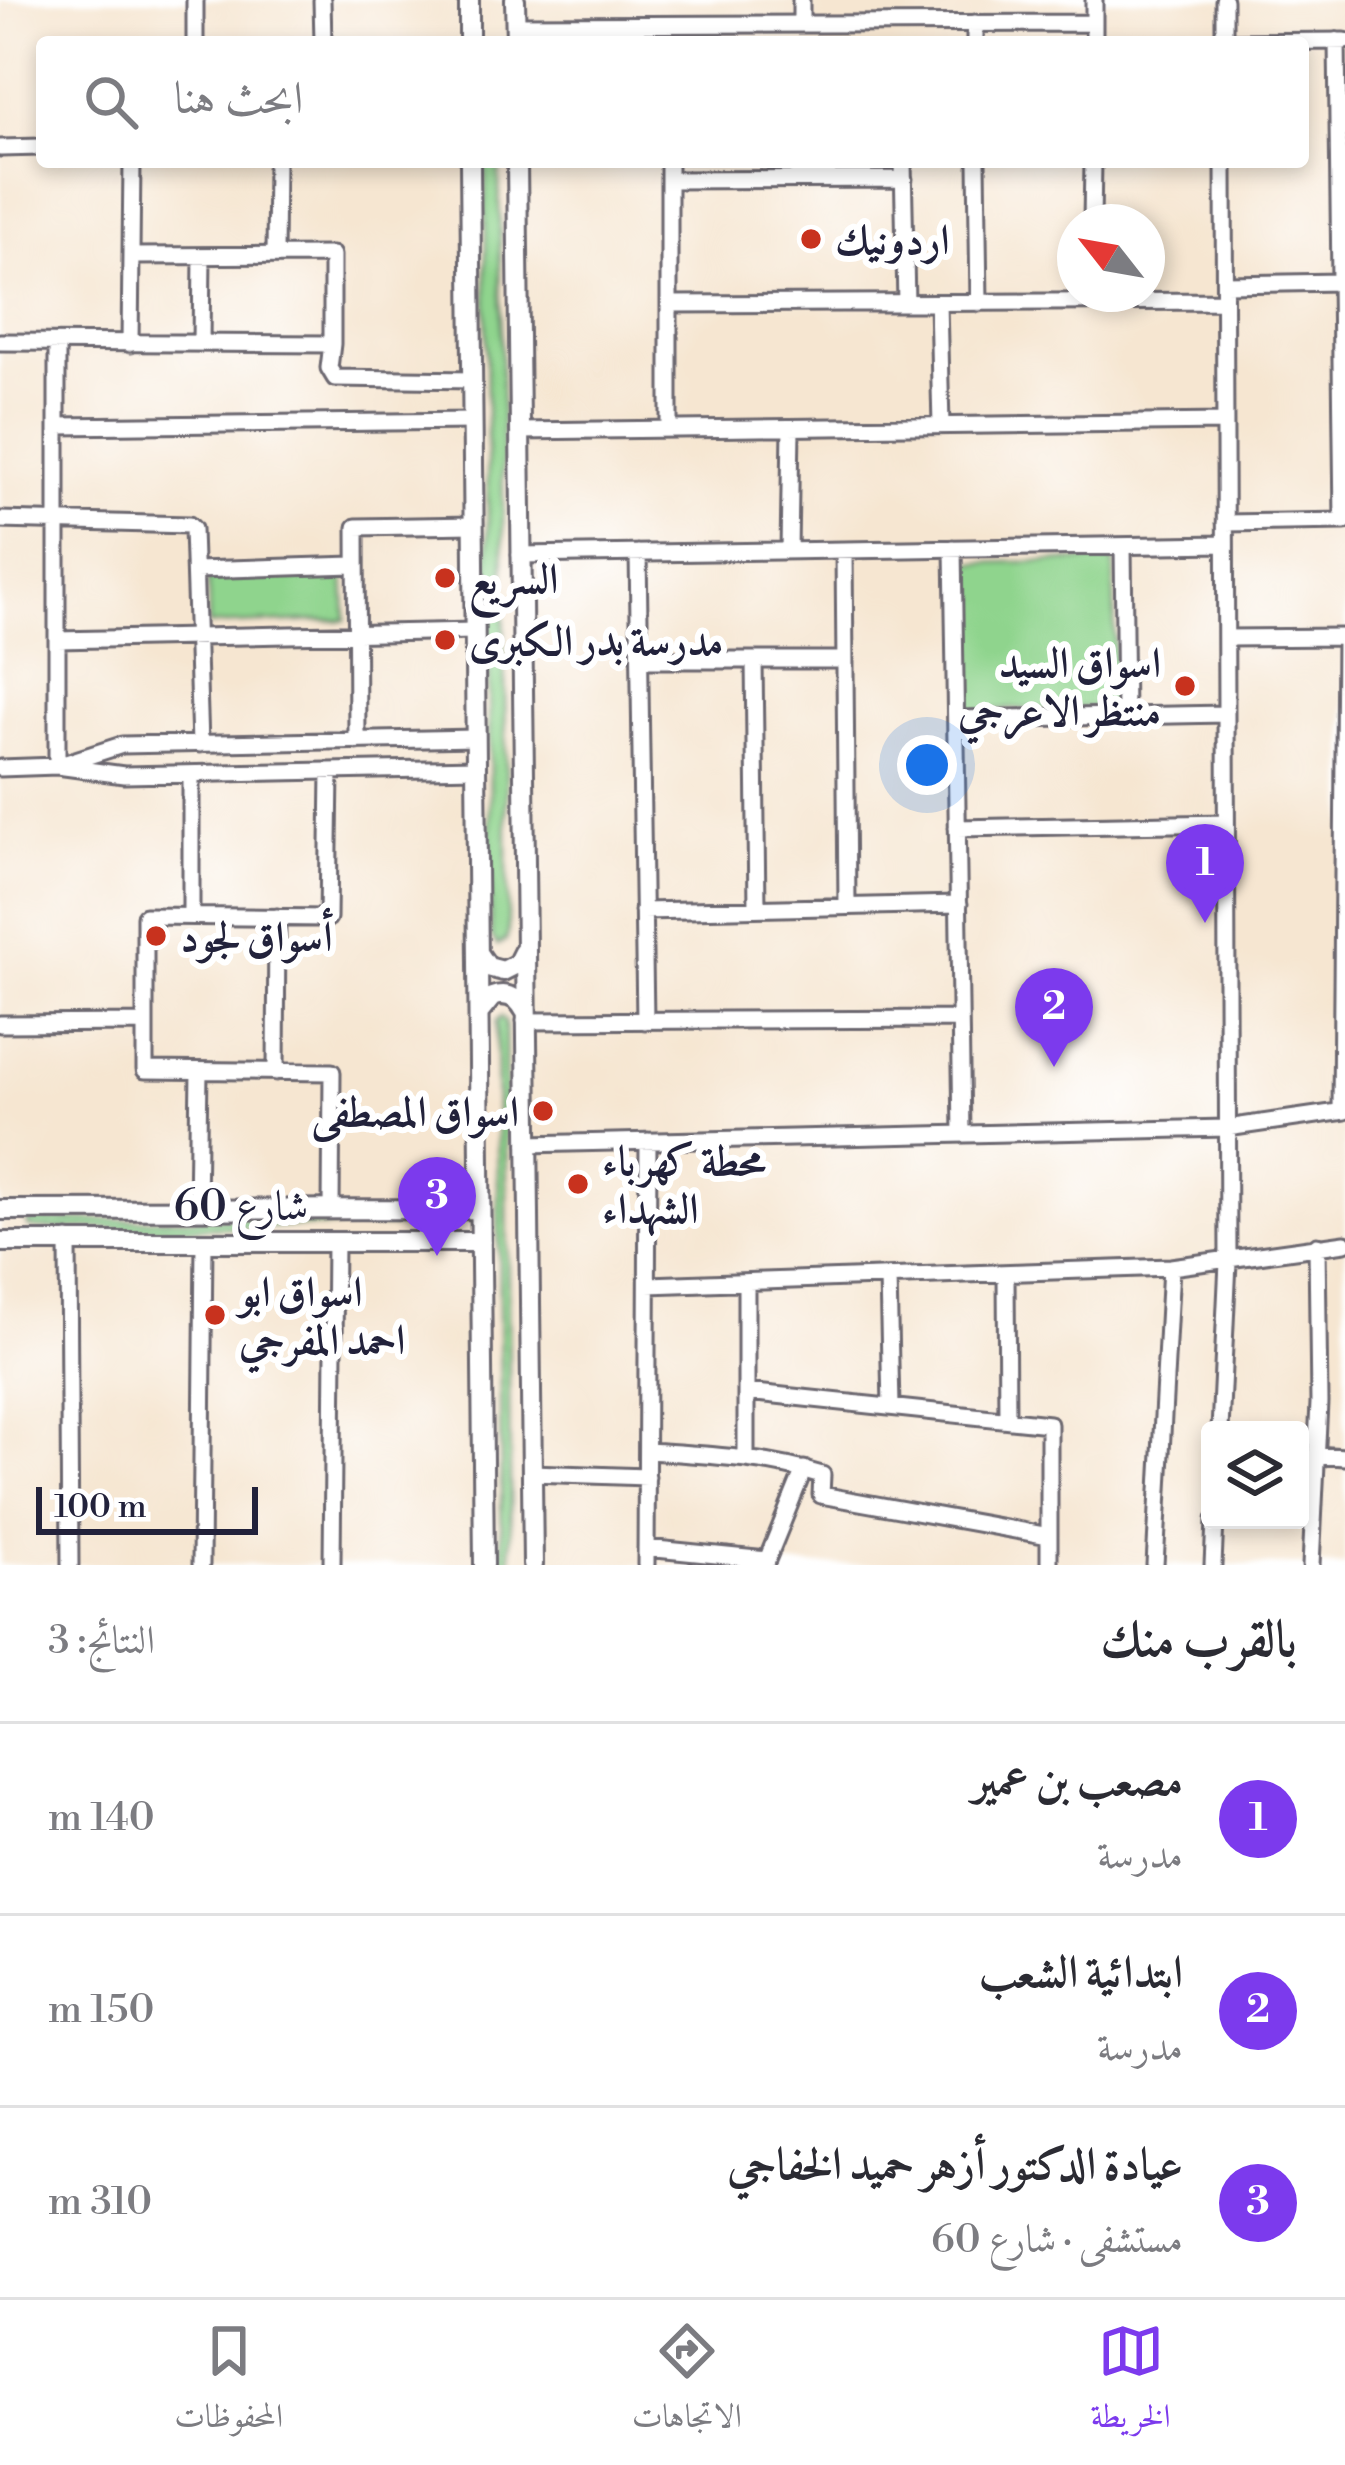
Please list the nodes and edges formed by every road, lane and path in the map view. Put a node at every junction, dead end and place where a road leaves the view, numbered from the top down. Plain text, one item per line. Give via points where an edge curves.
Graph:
1 (195, 0) edge
2 (322, 0) edge
3 (484, 0) edge
4 (499, 0) edge
5 (801, 0) edge
6 (1094, 0) edge
7 (1224, 0) edge
8 (469, 8) edge
9 (515, 20) edge
10 (901, 23) junction
11 (975, 23) junction
12 (1094, 23) junction
13 (801, 24) junction
14 (669, 33) edge
15 (195, 36) edge
16 (323, 36) edge
17 (902, 36) edge
18 (975, 36) edge
19 (1094, 36) edge
20 (1224, 36) edge
21 (1309, 41) edge
22 (1341, 41) edge
23 (36, 147) edge
24 (0, 148) edge
25 (1342, 148) edge
26 (132, 168) edge
27 (276, 168) edge
28 (470, 168) edge
29 (517, 168) edge
30 (977, 168) edge
31 (1093, 168) edge
32 (1224, 168) edge
33 (903, 170) edge
34 (669, 171) edge
35 (1092, 204) edge
36 (275, 255) junction
37 (131, 256) junction
38 (202, 256) junction
39 (1340, 282) junction
40 (1225, 293) junction
41 (1165, 295) edge
42 (1057, 300) edge
43 (906, 303) junction
44 (938, 303) junction
45 (979, 303) junction
46 (669, 304) junction
47 (0, 342) edge
48 (57, 343) junction
49 (130, 344) junction
50 (201, 344) junction
51 (332, 344) junction
52 (473, 380) junction
53 (1343, 414) edge
54 (473, 421) junction
55 (1225, 422) junction
56 (57, 426) junction
57 (941, 426) junction
58 (791, 428) junction
59 (669, 429) junction
60 (519, 431) junction
61 (57, 519) junction
62 (0, 520) edge
63 (1344, 521) edge
64 (1226, 523) junction
65 (474, 525) junction
66 (1225, 544) junction
67 (1123, 546) junction
68 (953, 548) junction
69 (844, 550) junction
70 (789, 551) junction
71 (638, 553) junction
72 (520, 555) junction
73 (354, 566) junction
74 (196, 570) junction
75 (475, 631) junction
76 (356, 634) junction
77 (196, 637) junction
78 (1345, 637) edge
79 (1226, 638) junction
80 (57, 640) junction
81 (640, 660) junction
82 (754, 660) junction
83 (845, 660) junction
84 (1226, 714) junction
85 (1125, 716) junction
86 (956, 719) junction
87 (476, 738) junction
88 (357, 740) junction
89 (243, 743) junction
90 (200, 744) junction
91 (57, 766) junction
92 (0, 768) edge
93 (476, 768) junction
94 (330, 771) junction
95 (242, 772) junction
96 (191, 774) junction
97 (1226, 823) junction
98 (957, 828) junction
99 (959, 904) junction
100 (847, 906) junction
101 (758, 908) junction
102 (643, 910) junction
103 (191, 916) junction
104 (277, 917) junction
105 (523, 950) junction
106 (479, 955) junction
107 (479, 1013) junction
108 (525, 1016) junction
109 (960, 1019) junction
110 (645, 1021) junction
111 (144, 1023) junction
112 (0, 1024) edge
113 (199, 1071) junction
114 (276, 1072) junction
115 (1343, 1111) edge
116 (1227, 1128) junction
117 (962, 1134) junction
118 (648, 1142) junction
119 (526, 1144) junction
120 (197, 1207) junction
121 (29, 1209) junction
122 (331, 1209) junction
123 (420, 1209) junction
124 (481, 1209) junction
125 (0, 1210) edge
126 (68, 1240) junction
127 (30, 1241) junction
128 (204, 1241) junction
129 (335, 1241) junction
130 (419, 1241) junction
131 (0, 1242) edge
132 (481, 1242) junction
133 (1345, 1243) edge
134 (1317, 1246) junction
135 (1228, 1262) junction
136 (1171, 1268) junction
137 (1006, 1274) junction
138 (889, 1278) junction
139 (746, 1282) junction
140 (648, 1285) junction
141 (747, 1392) junction
142 (891, 1407) junction
143 (1007, 1419) junction
144 (1220, 1421) edge
145 (646, 1451) junction
146 (1316, 1455) junction
147 (746, 1457) junction
148 (1345, 1457) edge
149 (804, 1469) junction
150 (531, 1473) junction
151 (646, 1478) junction
152 (1215, 1529) edge
153 (1049, 1536) junction
154 (646, 1557) edge
155 (766, 1562) edge
156 (70, 1565) edge
157 (201, 1565) edge
158 (332, 1565) edge
159 (484, 1565) edge
160 (532, 1565) edge
161 (1049, 1565) edge
162 (1155, 1565) edge
163 (1213, 1565) edge
164 (1312, 1565) edge

1 - 15 street
2 - 16 street
3 - 8 main road
4 - 9 main road
5 - 13 street
6 - 12 street
7 - 20 street
9 - 14 street
10 - 11 street
10 - 13 street
10 - 17 street
11 - 12 street
11 - 18 street
12 - 19 street
13 - 14 street
21 - 22 street
22 - 25 street
23 - 24 street
25 - 39 street
26 - 37 street
27 - 36 street
28 - 52 main road
29 - 60 main road
30 - 45 street
31 - 35 street
32 - 40 street
33 - 34 street
33 - 43 street
34 - 46 street
36 - 38 street
36 - 51 street via 332,255
37 - 38 street
37 - 49 street
38 - 50 street
39 - 40 street
39 - 53 street
40 - 41 street
40 - 55 street
42 - 45 street
43 - 44 street
43 - 46 street
44 - 45 street
44 - 57 street
46 - 59 street
47 - 48 street
48 - 49 street
48 - 56 street
49 - 50 street
50 - 51 street
51 - 52 street via 335,378
52 - 54 main road
53 - 63 street
54 - 56 street
54 - 65 main road
55 - 57 street
55 - 64 street
56 - 61 street
57 - 58 street
58 - 59 street
58 - 70 street
59 - 60 street
60 - 72 main road
61 - 62 street
61 - 74 street via 189,525
61 - 80 street
63 - 64 street
64 - 66 street
65 - 73 street via 356,527
65 - 75 main road
66 - 67 street
66 - 79 street
67 - 68 street
67 - 85 street
68 - 69 street
68 - 86 street
69 - 70 street
69 - 83 street
70 - 71 street
71 - 72 street
71 - 81 street
72 - 105 main road
73 - 74 street
73 - 76 street
74 - 77 street
75 - 76 street
75 - 87 main road
76 - 77 street
76 - 88 street
77 - 80 street
77 - 90 street
78 - 79 street
78 - 115 street
79 - 84 street
80 - 91 street
81 - 82 street
81 - 102 street
82 - 83 street
82 - 101 street
83 - 100 street
84 - 85 street
84 - 97 street
85 - 86 street
86 - 98 street
87 - 88 street
87 - 93 main road
88 - 89 street
89 - 90 street
89 - 95 street
90 - 91 street via 122,746
91 - 92 street
91 - 96 street
93 - 94 street
93 - 106 main road
94 - 95 street
94 - 104 street via 328,918
95 - 96 street
96 - 103 street
97 - 98 street
97 - 116 street
98 - 99 street
99 - 100 street
99 - 109 street
100 - 101 street
101 - 102 street
102 - 110 street
103 - 104 street
103 - 111 street via 145,916
104 - 114 street
105 - 106 main road via 503,971
105 - 108 main road
106 - 107 main road
107 - 108 main road via 498,995 512,997
107 - 124 main road
108 - 110 street
108 - 119 main road
109 - 110 street
109 - 117 street
111 - 112 street
111 - 113 street via 145,1070
113 - 114 street
113 - 120 street
114 - 122 street via 332,1072
115 - 116 street
116 - 117 street
116 - 135 street
117 - 118 street
118 - 119 street
118 - 140 street
119 - 150 main road
120 - 121 main road, شارع 60
120 - 122 main road, شارع 60
121 - 125 main road, شارع 60
121 - 127 main road
122 - 123 main road, شارع 60
123 - 124 main road, شارع 60
123 - 130 main road via 428,1225
124 - 132 main road
126 - 127 main road, شارع 60
126 - 128 main road, شارع 60
126 - 156 street
127 - 131 main road, شارع 60
128 - 129 main road, شارع 60
128 - 157 street
129 - 130 main road, شارع 60
129 - 158 street
130 - 132 main road, شارع 60
132 - 159 main road
133 - 134 street
134 - 135 street
134 - 146 street
135 - 136 street
135 - 144 street
136 - 137 street
136 - 162 street
137 - 138 street
137 - 143 street
138 - 139 street
138 - 142 street
139 - 140 street
139 - 141 street
140 - 145 street
141 - 142 street
141 - 147 street
142 - 143 street
143 - 153 street via 1049,1424
145 - 147 street
145 - 151 street
146 - 148 street
146 - 164 street
147 - 149 street
149 - 153 street via 822,1475 821,1495
149 - 155 street
150 - 151 street
150 - 160 main road
151 - 154 street
152 - 163 street
153 - 161 street
154 - 155 street

